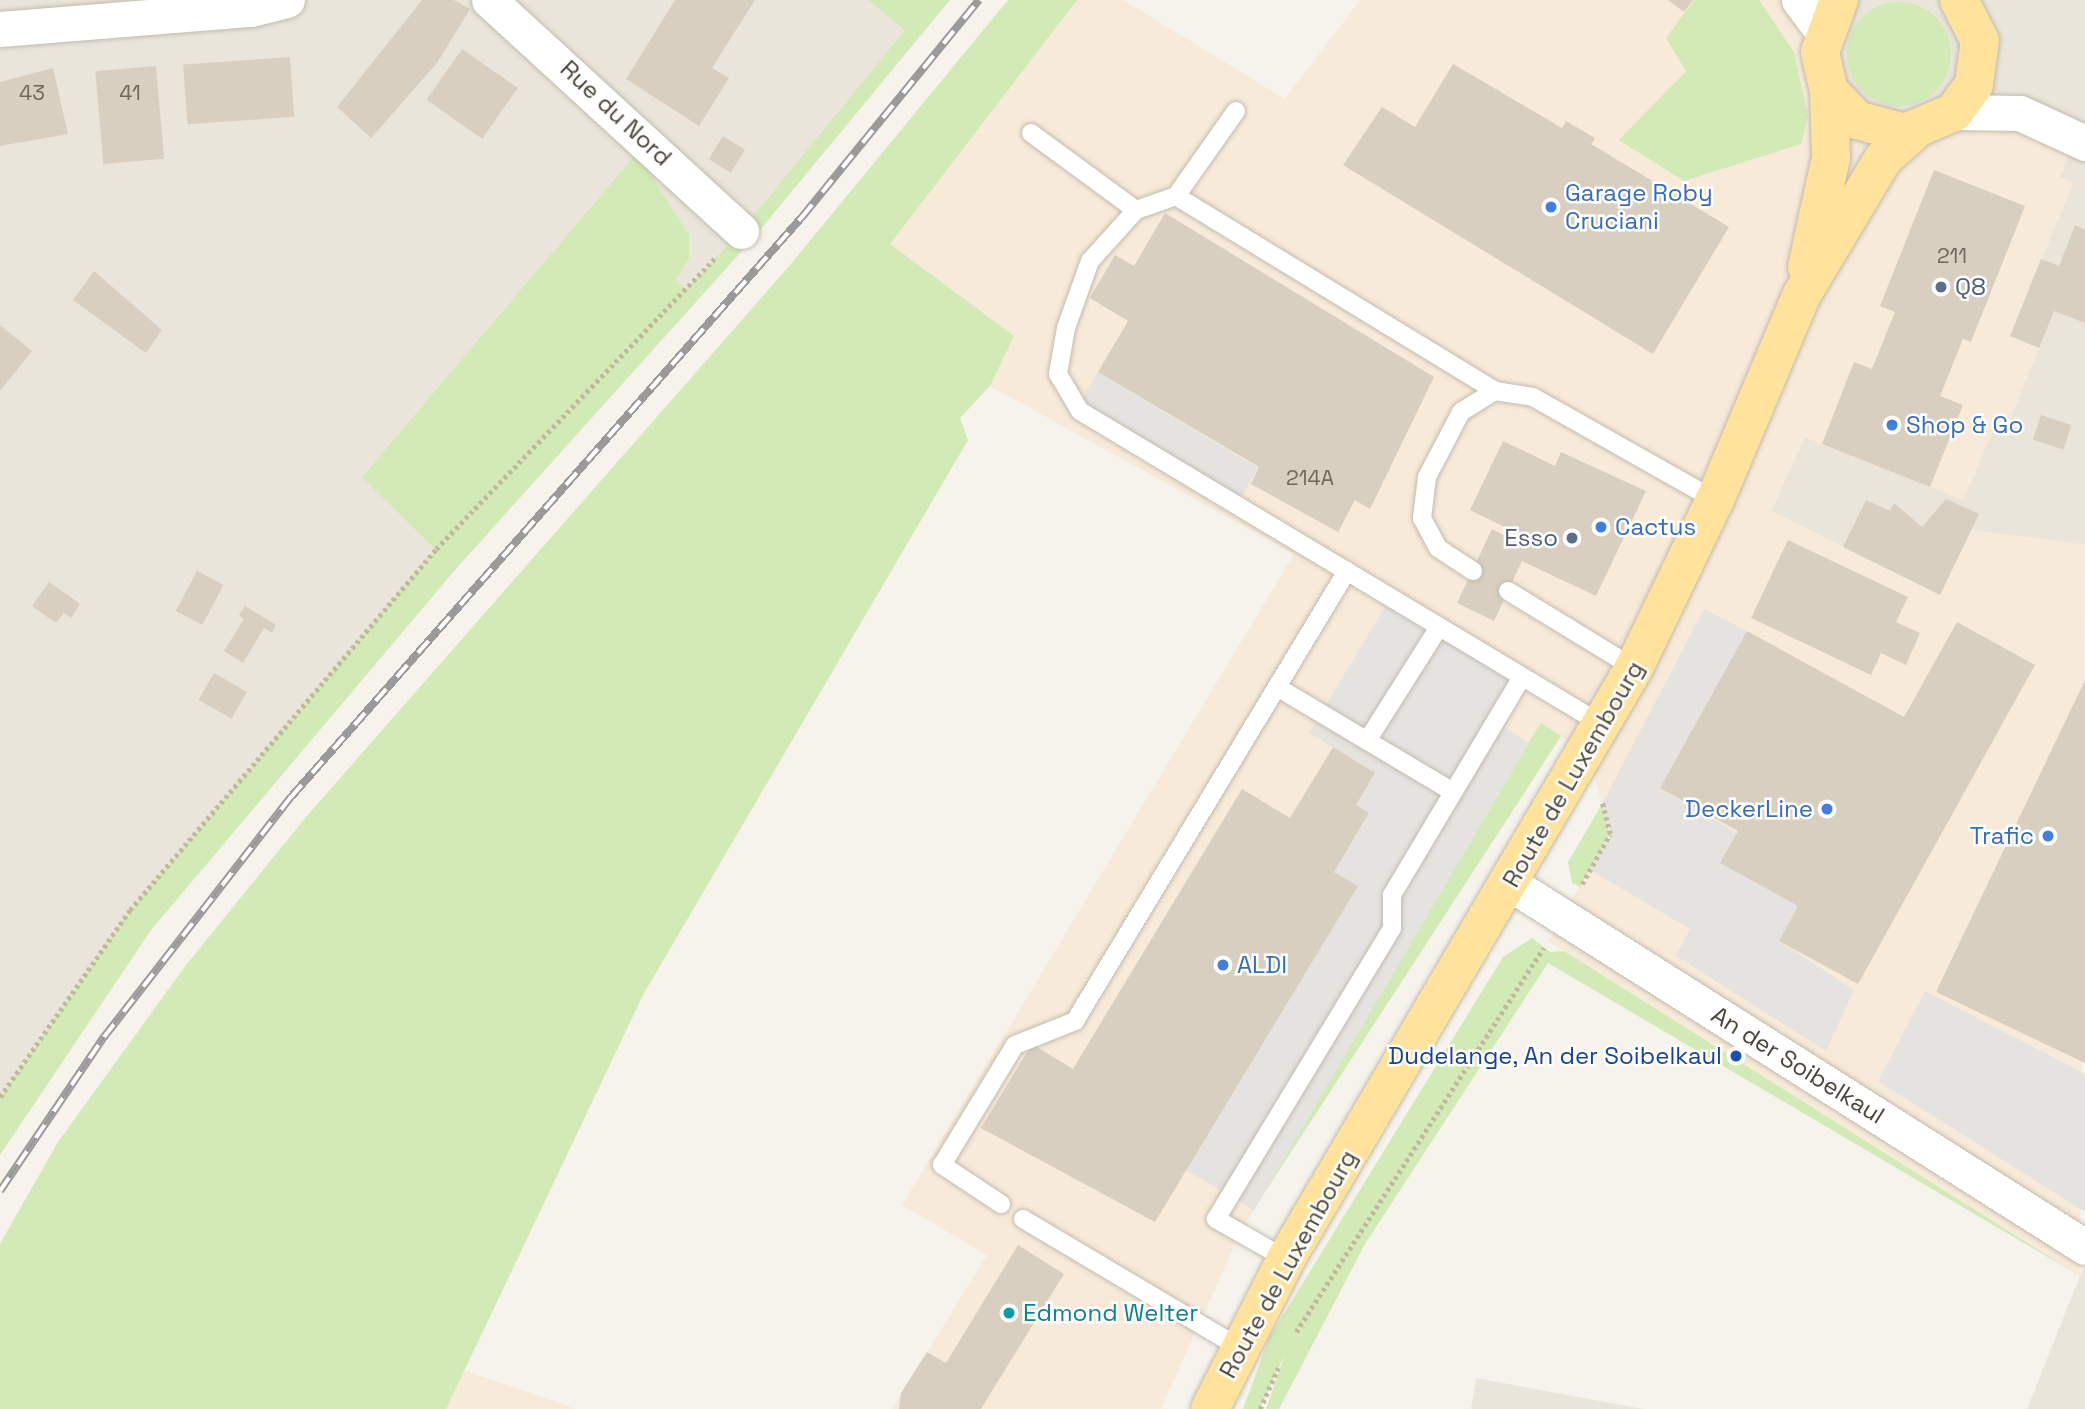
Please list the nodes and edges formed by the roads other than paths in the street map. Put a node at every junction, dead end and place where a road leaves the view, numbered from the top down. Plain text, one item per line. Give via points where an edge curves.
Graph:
1 (287, 0) edge
2 (489, 0) edge
3 (1799, 0) edge
4 (1959, 0) edge
5 (1831, 16) edge
6 (0, 29) edge
7 (1979, 67) junction
8 (1829, 91) junction
9 (1236, 111) dead end
10 (1954, 112) junction
11 (2020, 113) junction
12 (1914, 131) junction
13 (1031, 133) dead end
14 (2085, 143) edge
15 (1176, 196) junction
16 (1136, 210) junction
17 (741, 231) road end
18 (1801, 296) junction
19 (1495, 391) junction
20 (1715, 500) junction
21 (1346, 571) junction
22 (1473, 571) dead end
23 (1508, 591) dead end
24 (1440, 627) junction
25 (1634, 668) junction
26 (1522, 677) junction
27 (1277, 687) junction
28 (1603, 725) junction
29 (1367, 741) junction
30 (1453, 792) junction
31 (1511, 884) junction
32 (1000, 1204) dead end
33 (1023, 1219) dead end
34 (2085, 1247) edge
35 (1286, 1259) junction
36 (1238, 1347) junction
37 (1210, 1409) edge

1 - 6 street via 251,9
2 - 17 street, Rue du Nord
3 - 5 street
4 - 7 main road via 1980,41
5 - 8 main road via 1822,72
7 - 10 main road
7 - 11 street
8 - 12 main road, Route de Luxembourg via 1874,128
8 - 18 main road via 1831,158
9 - 15 lane
10 - 11 street
10 - 12 main road, Route de Luxembourg
11 - 14 street
12 - 18 main road, Route de Luxembourg via 1883,159
13 - 16 lane
15 - 16 lane
15 - 19 lane
16 - 21 lane via 1090,261 1066,328 1058,374 1080,411
18 - 20 main road, Route de Luxembourg
19 - 20 lane via 1533,397
19 - 22 lane via 1461,412 1427,477 1422,518 1438,548
20 - 25 main road, Route de Luxembourg
21 - 24 lane
21 - 27 lane
23 - 25 lane
24 - 26 lane
24 - 29 lane
25 - 28 main road, Route de Luxembourg
26 - 28 lane
26 - 30 lane
27 - 29 lane
27 - 32 lane via 1075,1021 1015,1045 942,1165
28 - 31 main road, Route de Luxembourg
29 - 30 lane
30 - 35 lane via 1392,895 1392,928 1216,1219
31 - 34 street, An der Soibelkaul
31 - 35 main road, Route de Luxembourg
33 - 36 lane
35 - 36 main road, Route de Luxembourg
36 - 37 main road, Route de Luxembourg

